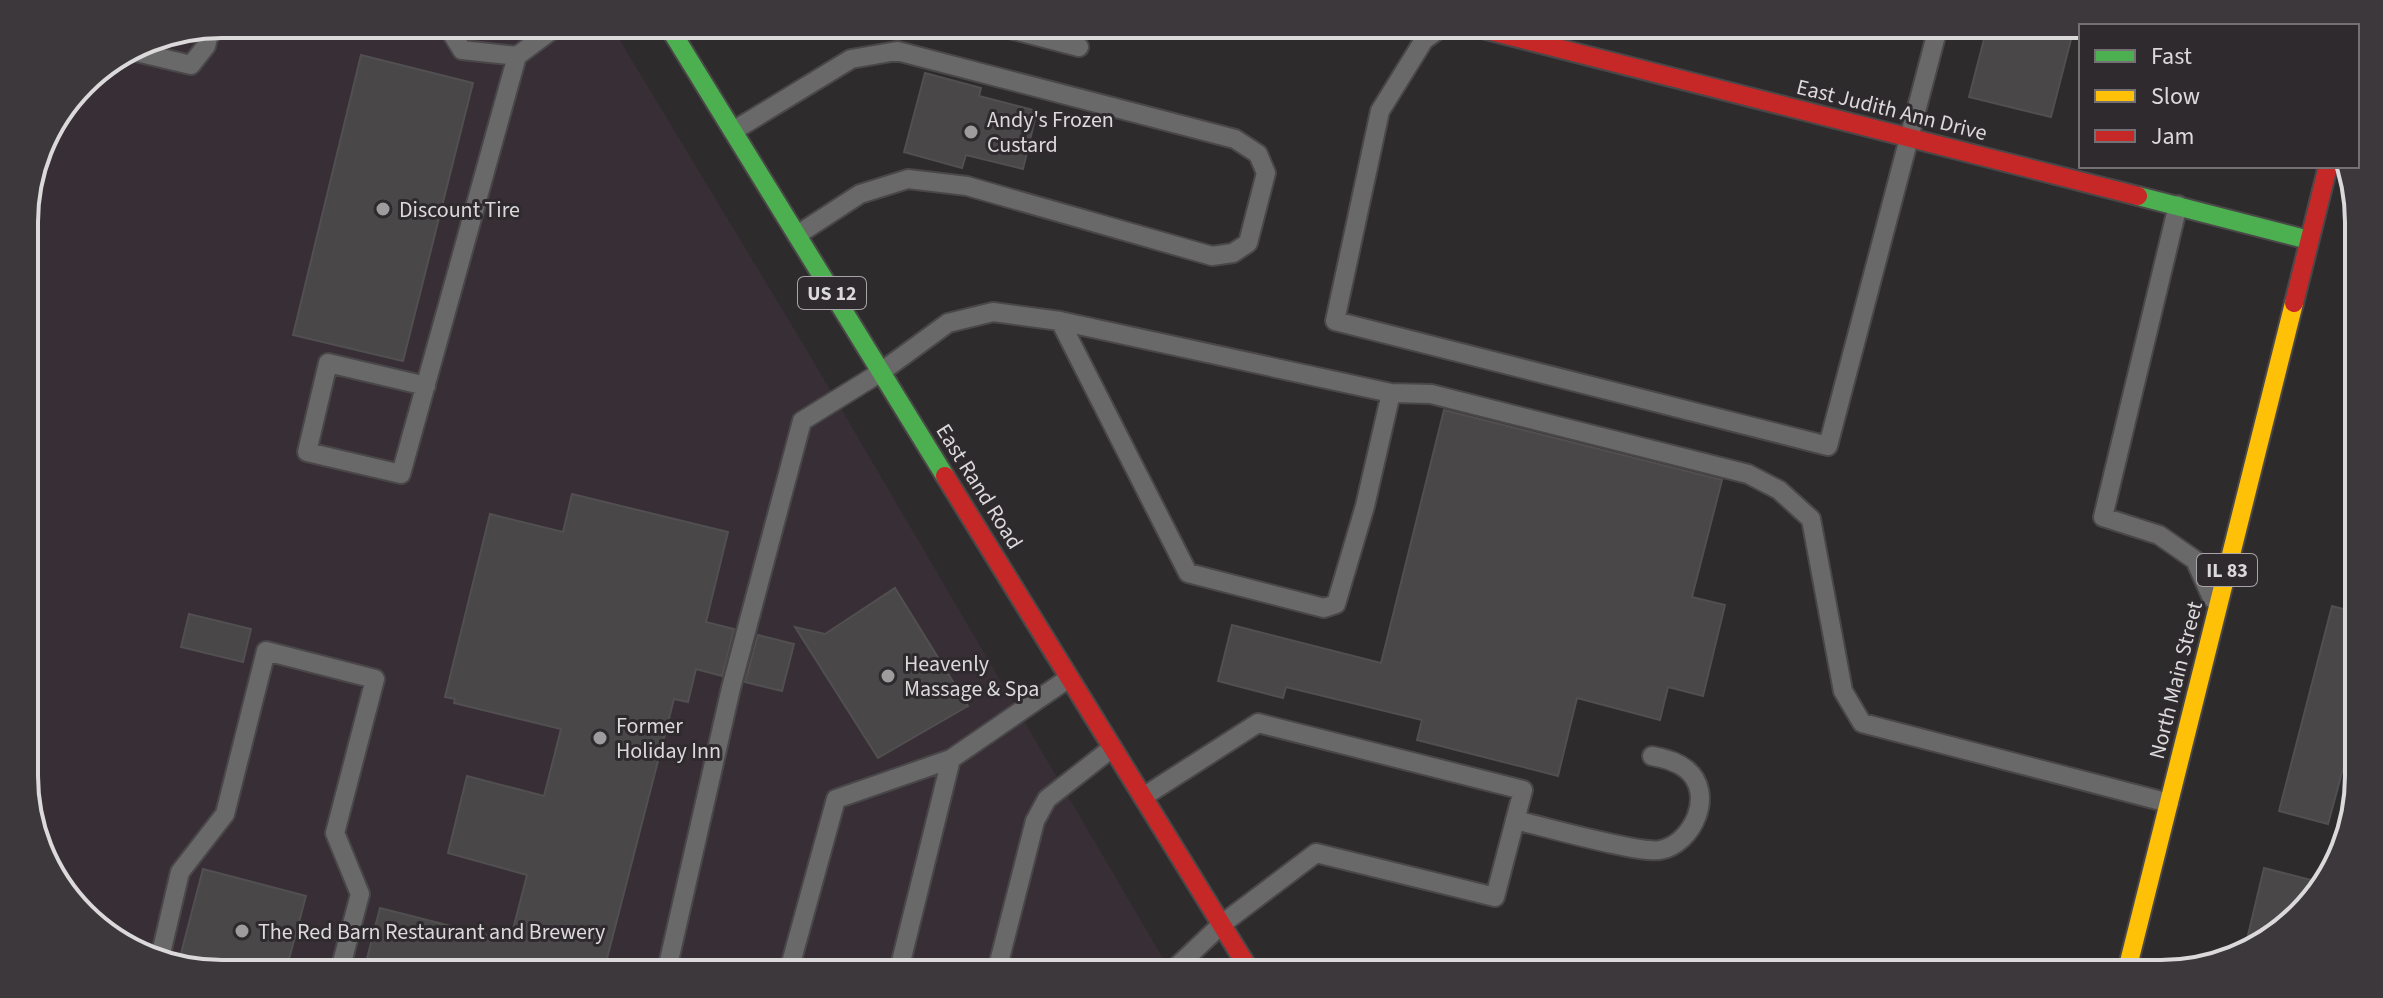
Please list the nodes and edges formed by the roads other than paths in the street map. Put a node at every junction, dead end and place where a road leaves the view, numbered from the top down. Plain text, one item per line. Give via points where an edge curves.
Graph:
1 (208, 38) edge
2 (455, 38) edge
3 (541, 38) edge
4 (676, 38) edge
5 (1044, 38) edge
6 (1427, 38) edge
7 (1518, 38) edge
8 (1935, 38) edge
9 (1079, 47) dead end
10 (147, 55) edge
11 (517, 56) junction
12 (733, 131) junction
13 (1907, 138) junction
14 (2124, 168) edge
15 (2327, 168) edge
16 (2118, 191) junction
17 (2178, 205) junction
18 (797, 235) junction
19 (2309, 240) junction
20 (1060, 321) junction
21 (881, 372) junction
22 (426, 386) junction
23 (1391, 393) junction
24 (2217, 609) junction
25 (1069, 678) junction
26 (1113, 748) junction
27 (1652, 756) dead end
28 (951, 759) junction
29 (1143, 797) junction
30 (2169, 803) junction
31 (1515, 820) junction
32 (1222, 924) junction
33 (162, 949) edge
34 (343, 960) edge
35 (669, 960) edge
36 (792, 960) edge
37 (901, 960) edge
38 (1000, 960) edge
39 (1184, 960) edge
40 (1244, 960) edge
41 (2130, 960) edge

1 - 10 lane via 191,65
2 - 11 lane via 462,50
3 - 11 lane
4 - 12 main road, East Rand Road / US 12
5 - 9 lane
6 - 13 lane via 1380,111 1335,321 1828,446
7 - 13 main road, East Judith Ann Drive
8 - 13 lane
11 - 22 lane
12 - 18 main road, East Rand Road / US 12
12 - 18 lane via 851,59 897,51 1235,139 1258,154 1266,173 1248,243 1233,253 1212,256 967,186 908,179 860,194
13 - 16 main road, East Judith Ann Drive
14 - 16 lane
15 - 19 main road, North Main Street / IL 83
16 - 17 main road, East Judith Ann Drive
17 - 19 main road, East Judith Ann Drive
17 - 24 lane via 2103,517 2159,535 2195,560
18 - 21 main road, East Rand Road / US 12
19 - 24 main road, North Main Street / IL 83
20 - 21 lane via 993,312 948,323
20 - 23 lane
20 - 23 lane via 1188,573 1324,608 1336,604 1342,591
21 - 25 main road, East Rand Road / US 12
21 - 35 lane via 802,421 736,667
22 - 22 lane via 401,474 307,452 328,363
23 - 30 lane via 1431,394 1748,474 1779,490 1811,519 1843,691 1862,723
24 - 30 main road, North Main Street / IL 83
25 - 26 main road, East Rand Road / US 12
25 - 28 lane
26 - 29 main road, East Rand Road / US 12
26 - 38 lane via 1047,799 1035,821
27 - 31 lane via 1689,771 1699,794 1697,818 1687,836 1659,850
28 - 36 lane via 836,799
28 - 37 lane
29 - 31 lane via 1258,723 1523,790
29 - 32 main road, East Rand Road / US 12
30 - 41 main road, North Main Street / IL 83
31 - 32 lane via 1495,897 1316,853
32 - 39 lane
32 - 40 main road, East Rand Road / US 12
33 - 34 lane via 180,872 225,814 266,651 375,679 335,833 360,894

